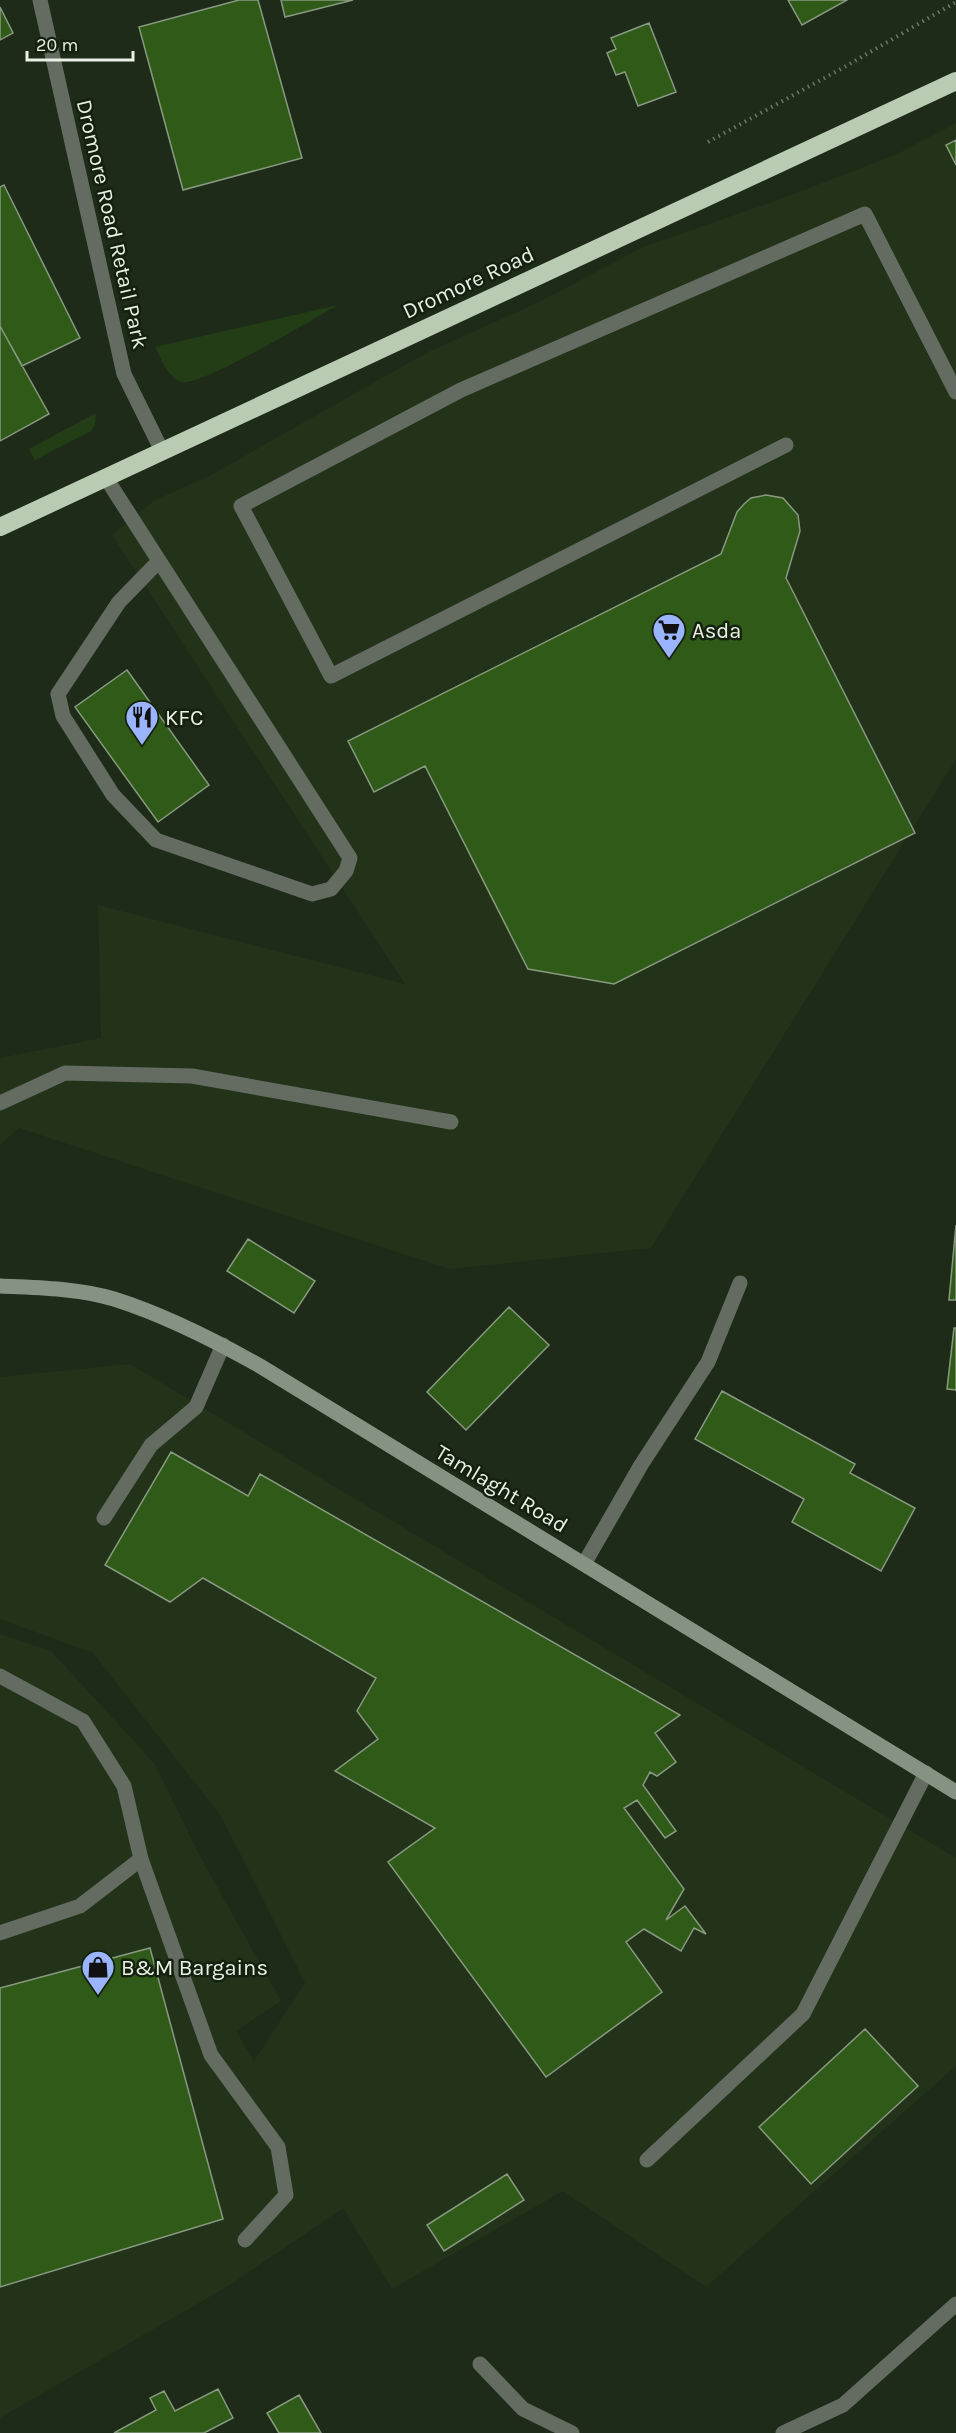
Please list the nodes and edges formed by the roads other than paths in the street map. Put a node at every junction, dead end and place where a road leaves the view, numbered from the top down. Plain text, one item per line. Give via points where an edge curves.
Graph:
1 (40, 0) edge
2 (956, 81) edge
3 (956, 392) edge
4 (786, 445) dead end
5 (162, 451) junction
6 (106, 478) junction
7 (0, 527) edge
8 (159, 561) junction
9 (0, 1102) edge
10 (451, 1122) dead end
11 (740, 1283) dead end
12 (0, 1286) edge
13 (223, 1346) junction
14 (104, 1518) dead end
15 (584, 1564) junction
16 (0, 1676) edge
17 (926, 1773) junction
18 (956, 1791) edge
19 (141, 1859) junction
20 (0, 1933) edge
21 (647, 2160) dead end
22 (245, 2240) dead end
23 (956, 2304) edge
24 (480, 2364) dead end
25 (572, 2433) edge
26 (783, 2433) edge

1 - 5 lane, Dromore Road Retail Park via 124,374
2 - 5 highway, Dromore Road
3 - 4 lane via 865,214 461,390 241,506 332,676
5 - 6 highway, Dromore Road
6 - 7 highway, Dromore Road
6 - 8 lane
8 - 8 lane via 350,858 331,889 312,894 156,840 113,795 63,716 58,694 119,602
9 - 10 lane via 64,1073 192,1076
11 - 15 lane via 708,1362 641,1465
12 - 13 street, Tamlaght Road via 57,1288 113,1299
13 - 14 lane via 196,1407 151,1445
13 - 15 street, Tamlaght Road
15 - 17 street, Tamlaght Road
16 - 19 lane via 83,1721 124,1786
17 - 18 street, Tamlaght Road
17 - 21 lane via 803,2014
19 - 20 lane via 80,1906
19 - 22 lane via 211,2055 278,2147 286,2195
23 - 26 lane via 843,2405
24 - 25 lane via 523,2409

